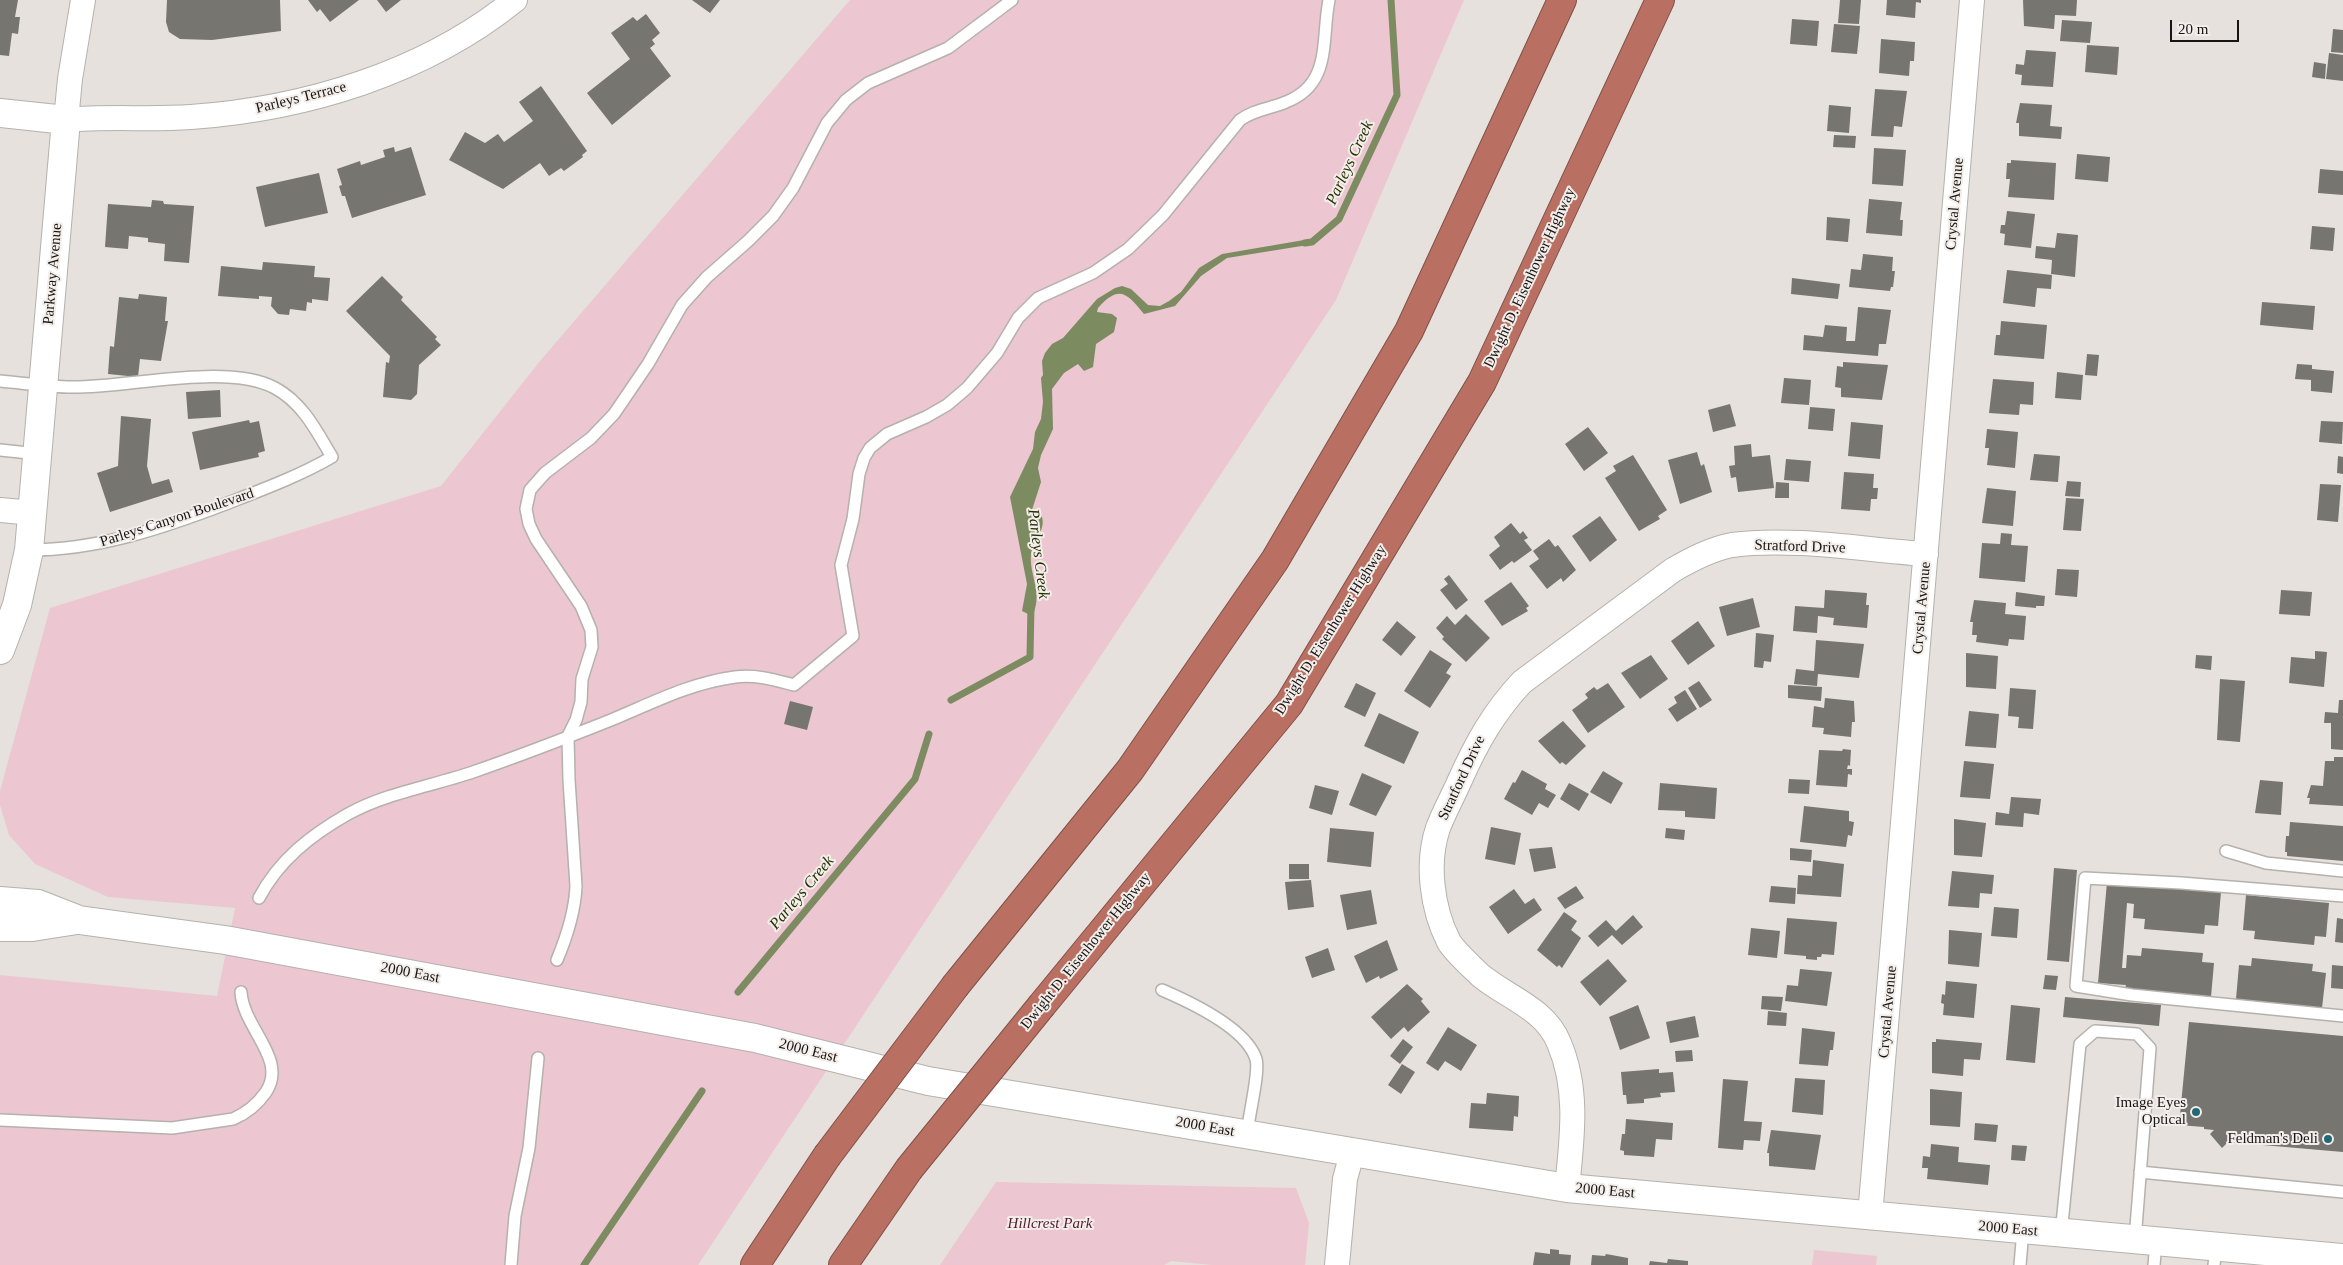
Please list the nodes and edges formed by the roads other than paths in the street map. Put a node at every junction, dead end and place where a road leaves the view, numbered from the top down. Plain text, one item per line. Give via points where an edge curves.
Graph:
1 (83, 0) edge
2 (515, 0) edge
3 (1012, 0) edge
4 (1329, 0) edge
5 (1562, 0) edge
6 (1660, 0) edge
7 (1972, 0) edge
8 (0, 113) edge
9 (66, 120) junction
10 (0, 380) edge
11 (43, 384) junction
12 (0, 450) edge
13 (38, 454) junction
14 (0, 510) edge
15 (32, 513) junction
16 (28, 550) junction
17 (1926, 554) junction
18 (0, 650) edge
19 (568, 736) junction
20 (2226, 852) dead end
21 (2343, 871) edge
22 (2343, 896) edge
23 (259, 898) dead end
24 (0, 901) edge
25 (79, 920) junction
26 (0, 927) edge
27 (557, 960) dead end
28 (1162, 990) dead end
29 (241, 992) dead end
30 (2343, 1016) edge
31 (538, 1058) dead end
32 (0, 1120) edge
33 (1247, 1135) junction
34 (1352, 1153) junction
35 (2140, 1172) junction
36 (1567, 1188) junction
37 (2343, 1192) edge
38 (1870, 1216) junction
39 (2023, 1230) junction
40 (2061, 1234) junction
41 (2149, 1249) edge
42 (2215, 1256) edge
43 (2328, 1260) edge
44 (510, 1265) edge
45 (755, 1265) edge
46 (843, 1265) edge
47 (1336, 1265) edge
48 (2020, 1265) edge

1 - 9 street, Parkway Avenue
2 - 9 street, Parleys Terrace via 427,55 364,82 321,95 234,113
3 - 19 lane via 948,48 868,83 846,100 828,123 773,216 682,304 648,364 614,414 591,438 545,472 530,490 526,509 529,524 581,606 591,630 592,647 582,679 581,702
4 - 19 lane via 1321,68 1307,90 1297,98 1250,112 1240,120 1163,215 1128,249 1093,273 1038,298 1018,318 996,353 967,388 946,405 887,434 870,448 859,474 853,519 841,565 854,636 794,685 758,677 710,682 672,692
5 - 45 highway, bridge via 1409,331 1275,560 1130,770 956,985 827,1156
6 - 46 highway, Dwight D. Eisenhower Highway, bridge via 1482,382 1289,704 909,1169
7 - 17 street, Crystal Avenue
8 - 9 street
9 - 11 street, Parkway Avenue
10 - 11 lane
11 - 13 street, Parkway Avenue
11 - 16 lane, Parleys Canyon Boulevard via 72,388 211,377 257,380 294,401 332,458 289,480 123,539 58,550
12 - 13 lane
13 - 15 street, Parkway Avenue
14 - 15 street
15 - 16 street, Parkway Avenue
16 - 18 street via 17,605
17 - 36 street, Stratford Drive via 1778,543 1731,546 1699,555 1673,570 1522,682 1479,739 1438,829 1432,866 1435,906 1450,943 1481,975 1543,1020 1559,1041 1571,1077 1574,1113
17 - 38 street, Crystal Avenue
19 - 23 lane via 472,772 371,803 349,814 316,834 287,858
19 - 27 lane via 576,886 567,936
20 - 21 lane via 2266,863
22 - 30 lane via 2085,878 2076,986 2132,995
24 - 25 street, 2000 East via 38,904
25 - 26 street, 2000 East via 32,927
25 - 33 street, 2000 East via 225,940 372,966 755,1038 928,1081
28 - 33 lane via 1193,1004 1243,1038 1256,1060
29 - 32 lane via 242,1006 271,1060 273,1074 259,1102 233,1120 172,1128
31 - 44 lane via 529,1148 515,1216
33 - 34 street, 2000 East
34 - 36 street, 2000 East
34 - 47 street via 1344,1187
35 - 37 lane
35 - 40 lane via 2150,1048 2136,1034 2095,1031 2080,1044
35 - 41 lane
36 - 38 street, 2000 East
38 - 39 street, 2000 East
39 - 40 street, 2000 East
39 - 48 lane
40 - 41 street, 2000 East
41 - 42 street, 2000 East
42 - 43 street, 2000 East

